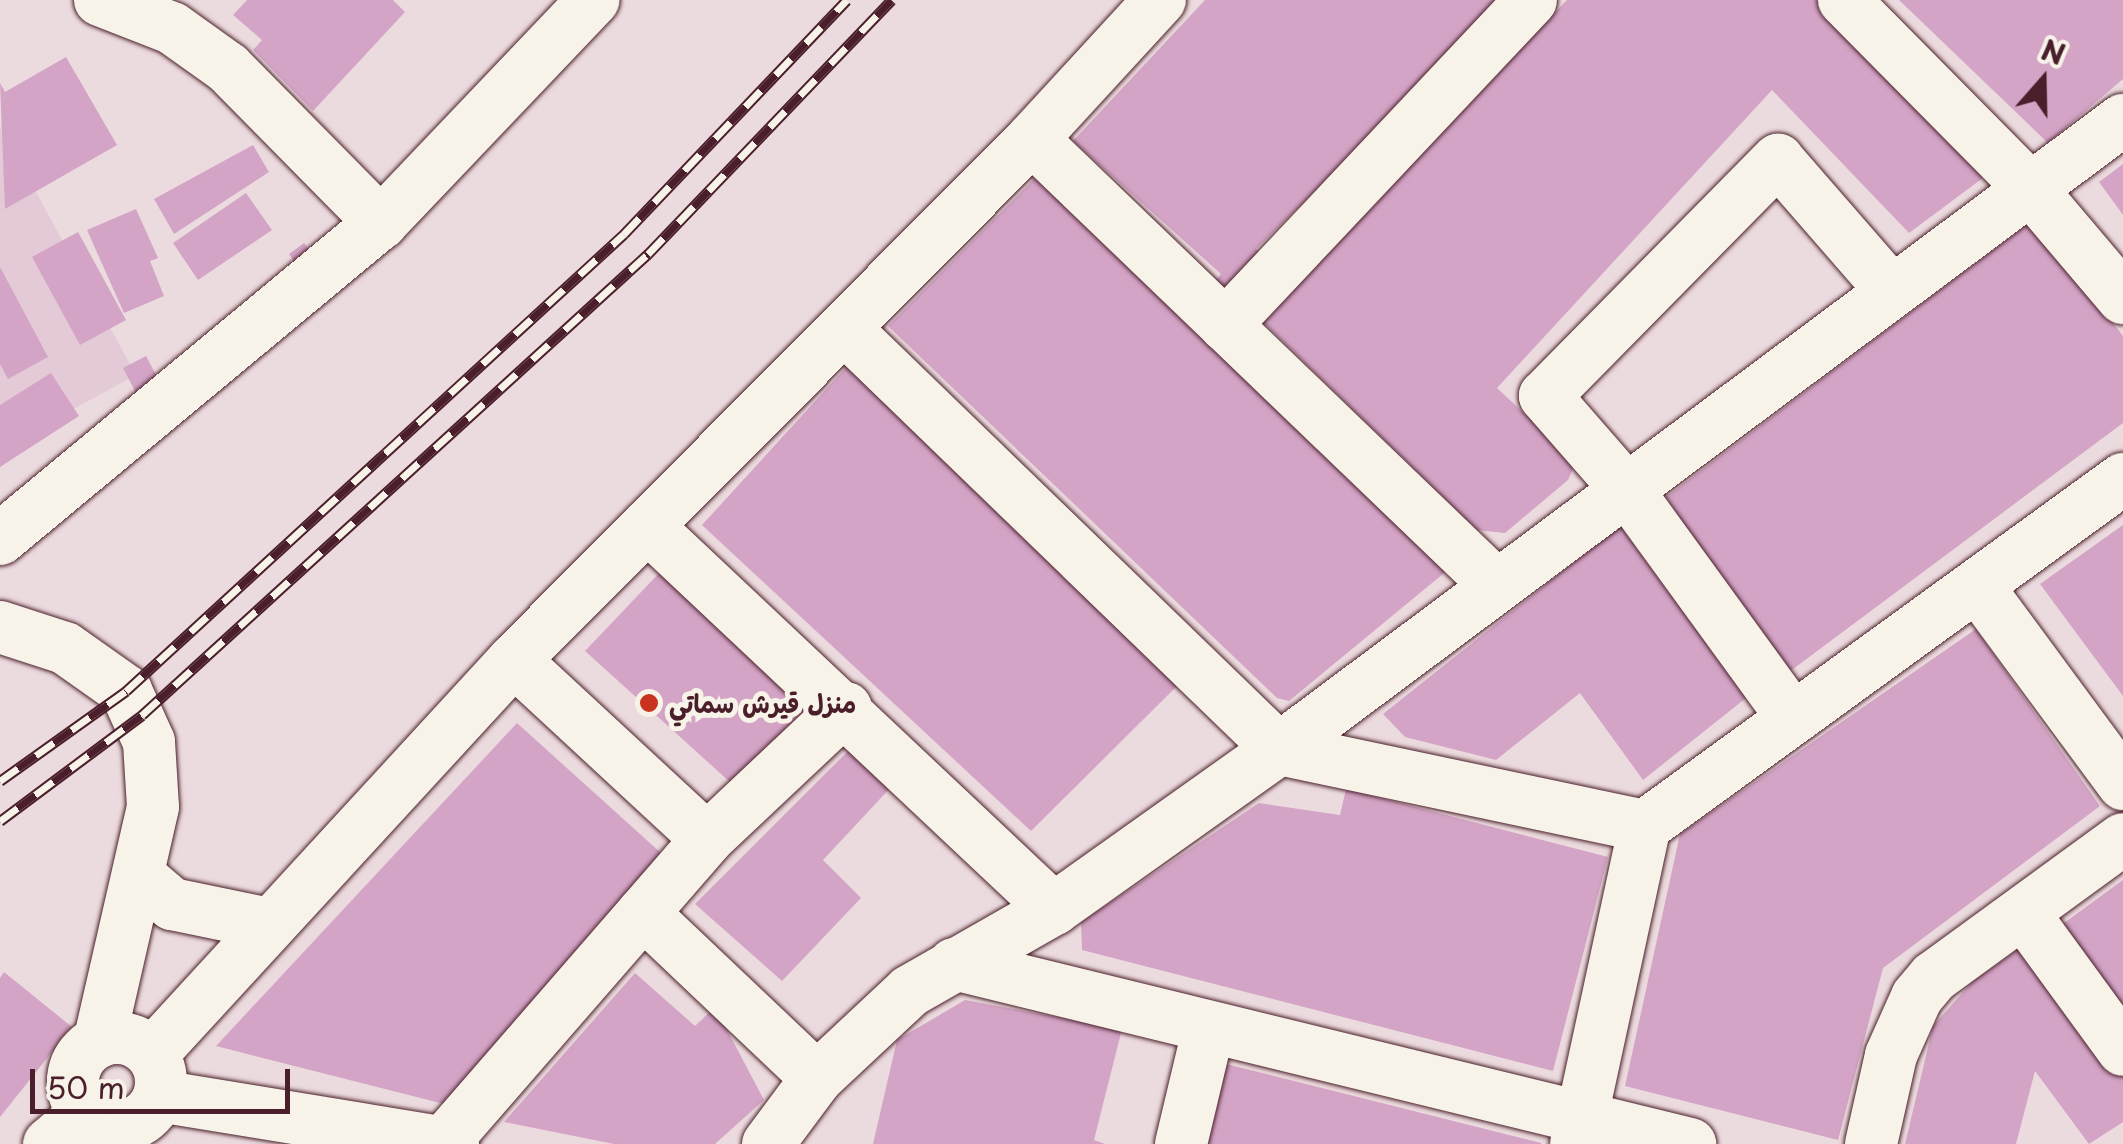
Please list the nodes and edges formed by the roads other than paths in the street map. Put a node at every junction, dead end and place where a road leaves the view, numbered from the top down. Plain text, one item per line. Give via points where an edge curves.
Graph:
1 (100, 0) edge
2 (593, 0) edge
3 (1160, 0) edge
4 (1531, 0) edge
5 (1844, 0) edge
6 (2123, 120) edge
7 (1032, 140) junction
8 (2028, 186) junction
9 (381, 223) junction
10 (1891, 290) junction
11 (2123, 298) edge
12 (1225, 325) junction
13 (846, 329) junction
14 (2123, 479) edge
15 (1627, 490) junction
16 (648, 526) junction
17 (0, 539) edge
18 (1494, 584) junction
19 (1978, 587) junction
20 (0, 627) edge
21 (514, 660) junction
22 (846, 708) junction
23 (1792, 716) junction
24 (1279, 749) junction
25 (2123, 784) edge
26 (1645, 826) junction
27 (707, 839) junction
28 (2123, 839) edge
29 (138, 875) junction
30 (1054, 909) junction
31 (643, 914) junction
32 (2024, 914) junction
33 (269, 924) junction
34 (954, 964) junction
35 (1208, 1031) junction
36 (100, 1042) junction
37 (2123, 1050) edge
38 (155, 1075) junction
39 (818, 1078) junction
40 (68, 1129) edge
41 (1579, 1132) edge
42 (449, 1143) edge
43 (768, 1144) edge
44 (1181, 1144) edge
45 (1690, 1144) edge
46 (1871, 1144) edge

1 - 9 street via 172,28 228,68
2 - 9 street
3 - 7 street
4 - 12 street
5 - 8 street
6 - 8 street
7 - 12 street
7 - 13 street
8 - 10 street
8 - 11 street
9 - 17 street
10 - 15 street
10 - 15 street via 1778,160 1545,396
12 - 18 street
13 - 16 street
13 - 24 street
14 - 19 street
15 - 18 street
15 - 23 street
16 - 21 street
16 - 22 street
18 - 24 street
19 - 23 street
19 - 25 street
20 - 29 street via 64,648 126,691 142,714 155,772
21 - 27 street
21 - 33 street
22 - 27 street
22 - 30 street
23 - 26 street
24 - 26 street
24 - 30 street
26 - 41 street
27 - 31 street
28 - 32 street
29 - 33 street via 172,904
29 - 36 street
30 - 34 street
31 - 39 street
31 - 42 street
32 - 37 street
32 - 46 street via 1934,977 1917,998 1890,1055
33 - 38 street
34 - 35 street
34 - 39 street via 910,991
35 - 41 street
35 - 44 street
36 - 38 street via 128,1039
36 - 40 street via 74,1074
38 - 40 street via 152,1110 128,1126
38 - 42 street
39 - 43 street
41 - 45 street

